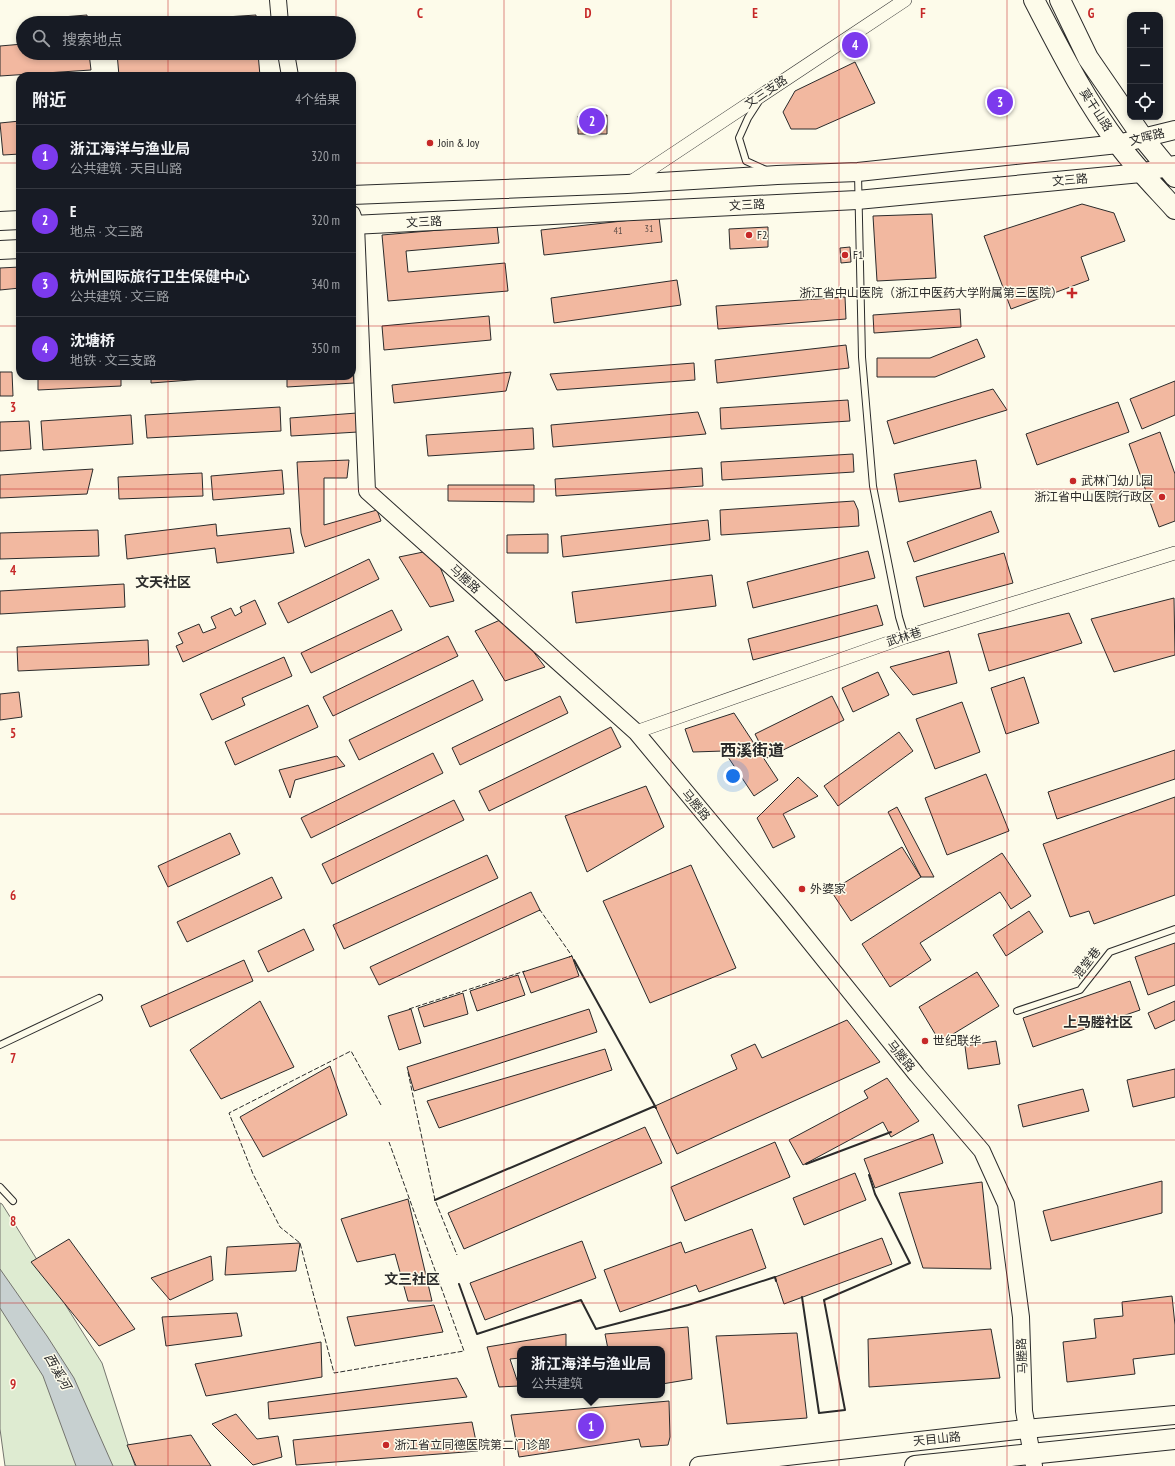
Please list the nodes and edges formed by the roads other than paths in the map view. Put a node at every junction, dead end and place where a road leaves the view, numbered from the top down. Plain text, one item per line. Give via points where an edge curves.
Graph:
1 (278, 0) edge
2 (905, 0) edge
3 (1034, 0) edge
4 (1060, 0) edge
5 (279, 16) edge
6 (287, 60) edge
7 (289, 72) edge
8 (765, 93) junction
9 (1175, 130) edge
10 (1143, 138) junction
11 (1118, 144) junction
12 (1172, 170) edge
13 (858, 172) junction
14 (1141, 173) junction
15 (777, 175) junction
16 (627, 184) junction
17 (356, 195) edge
18 (857, 200) junction
19 (1175, 209) edge
20 (16, 220) edge
21 (0, 221) edge
22 (356, 221) edge
23 (16, 249) edge
24 (0, 250) edge
25 (356, 279) edge
26 (1175, 553) edge
27 (904, 637) junction
28 (636, 732) junction
29 (1175, 929) edge
30 (99, 998) dead end
31 (1017, 1010) dead end
32 (0, 1045) edge
33 (0, 1187) edge
34 (13, 1201) dead end
35 (1175, 1415) edge
36 (1026, 1429) junction
37 (1175, 1439) edge
38 (1032, 1460) edge
39 (699, 1466) edge
40 (915, 1466) edge

1 - 5 street
2 - 8 street, 文三支路
3 - 11 main road, 莫干山路 via 1069,69
4 - 10 main road, 莫干山路 via 1088,58
6 - 7 street
8 - 15 lane via 748,118 739,138 746,161
8 - 16 street, 文三支路
9 - 10 main road, 文晖路
10 - 11 main road, 文晖路
10 - 12 main road, 莫干山路
11 - 13 main road
11 - 14 main road, 莫干山路
12 - 14 main road
13 - 15 main road
13 - 18 lane
14 - 18 main road, 文三路
14 - 19 main road, 莫干山路
15 - 16 main road
16 - 17 main road
18 - 22 main road, 文三路
18 - 27 lane via 862,357 873,486
20 - 21 main road
23 - 24 main road
25 - 28 street, 马塍路 via 367,491
26 - 27 street, 武林巷
27 - 28 street, 武林巷
28 - 36 street, 马塍路 via 982,1151 1006,1204 1021,1317
29 - 31 lane, 混堂巷 via 1110,952 1080,990
30 - 32 lane
33 - 34 lane
35 - 36 main road, 天目山路
36 - 38 street, 马塍路
36 - 39 main road, 天目山路
37 - 38 main road, 天目山路
38 - 40 main road, 天目山路

